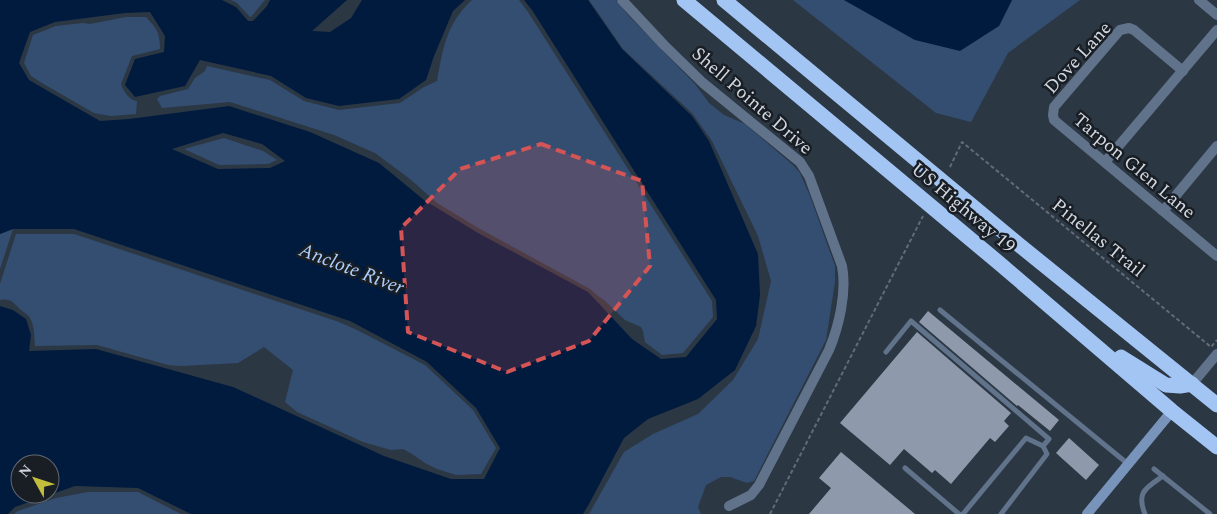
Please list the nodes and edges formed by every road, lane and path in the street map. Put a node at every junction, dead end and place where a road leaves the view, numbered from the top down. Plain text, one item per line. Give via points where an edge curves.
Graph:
1 (622, 0) edge
2 (684, 0) edge
3 (724, 0) edge
4 (1199, 0) edge
5 (1217, 15) edge
6 (1217, 30) edge
7 (1183, 70) junction
8 (1054, 120) joint
9 (1217, 146) edge
10 (1105, 162) junction
11 (950, 167) dead end
12 (1163, 211) junction
13 (923, 216) dead end
14 (1217, 256) edge
15 (940, 310) dead end
16 (1081, 333) junction
17 (1217, 340) edge
18 (886, 352) dead end
19 (1217, 354) edge
20 (1192, 384) junction
21 (1217, 405) edge
22 (1172, 411) junction
23 (1044, 446) junction
24 (1217, 447) edge
25 (1128, 464) junction
26 (905, 468) dead end
27 (1154, 469) dead end
28 (1163, 476) junction
29 (729, 506) dead end
30 (1206, 513) edge
31 (770, 514) edge
32 (959, 514) edge
33 (963, 514) edge
34 (1001, 514) edge
35 (1086, 514) edge
36 (1145, 514) edge

1 - 29 street, Shell Pointe Drive via 703,82 800,162 809,176 844,273 835,336 759,486 751,495
2 - 16 highway, US Highway 19
3 - 20 highway, US Highway 19
4 - 5 street
6 - 7 street
7 - 8 street, Dove Lane via 1134,30 1120,30 1054,107
7 - 10 street
8 - 10 street, Tarpon Glen Lane
9 - 12 street
10 - 12 street, Tarpon Glen Lane
11 - 17 path, Pinellas Trail via 962,142 1211,347
12 - 14 street, Tarpon Glen Lane
13 - 31 path
15 - 25 lane
16 - 20 highway via 1166,385
16 - 22 highway, US Highway 19
18 - 23 lane via 911,321 1049,439
19 - 20 street
20 - 21 highway, US Highway 19
22 - 24 highway, US Highway 19
22 - 25 street
23 - 33 lane via 1026,438
23 - 34 lane via 1048,454
25 - 35 street
26 - 32 lane
27 - 28 lane
28 - 30 lane
28 - 36 lane via 1143,492 1141,504

